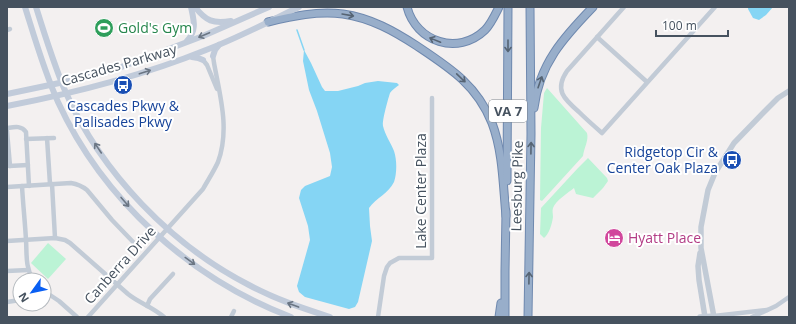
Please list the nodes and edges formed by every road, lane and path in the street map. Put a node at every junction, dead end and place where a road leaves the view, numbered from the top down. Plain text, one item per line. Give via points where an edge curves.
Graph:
1 (25, 7) edge
2 (36, 7) edge
3 (191, 7) edge
4 (195, 7) edge
5 (269, 7) edge
6 (299, 7) edge
7 (407, 7) edge
8 (500, 7) edge
9 (508, 7) edge
10 (530, 7) edge
11 (593, 7) edge
12 (624, 7) edge
13 (715, 7) edge
14 (240, 20) junction
15 (268, 22) junction
16 (597, 37) junction
17 (185, 43) junction
18 (220, 45) junction
19 (213, 56) joint
20 (186, 58) junction
21 (203, 60) joint
22 (62, 82) junction
23 (648, 82) junction
24 (51, 85) junction
25 (789, 91) edge
26 (67, 93) junction
27 (7, 94) edge
28 (55, 96) junction
29 (220, 96) junction
30 (432, 98) dead end
31 (7, 106) edge
32 (7, 129) edge
33 (531, 134) junction
34 (47, 138) junction
35 (54, 138) dead end
36 (26, 139) junction
37 (28, 165) junction
38 (9, 166) edge
39 (51, 184) junction
40 (22, 186) junction
41 (29, 186) junction
42 (7, 187) edge
43 (506, 216) junction
44 (167, 228) junction
45 (159, 237) junction
46 (55, 238) junction
47 (26, 240) junction
48 (7, 241) edge
49 (136, 245) dead end
50 (701, 248) junction
51 (28, 270) joint
52 (7, 271) edge
53 (505, 271) junction
54 (173, 274) dead end
55 (117, 285) junction
56 (52, 297) edge
57 (789, 297) edge
58 (528, 301) junction
59 (147, 306) junction
60 (767, 310) junction
61 (234, 311) dead end
62 (714, 316) edge
63 (77, 317) edge
64 (88, 317) edge
65 (164, 317) edge
66 (231, 317) edge
67 (291, 317) edge
68 (330, 317) edge
69 (378, 317) edge
70 (499, 317) edge
71 (505, 317) edge
72 (528, 317) edge
73 (533, 317) edge
74 (703, 317) edge
75 (752, 317) edge

1 - 24 main road
2 - 22 main road
3 - 17 main road via 193,31
4 - 14 main road via 210,21
5 - 14 main road, Cascades Parkway
6 - 15 main road, Cascades Parkway
8 -> 7 highway via 484,31 471,40 454,43 432,39 422,32 410,17
9 -> 43 highway, Leesburg Pike / VA 7
10 - 33 highway, Leesburg Pike / VA 7
33 -> 11 highway via 538,85 547,65 565,37
12 - 16 street
13 - 23 street
14 -> 17 main road, Cascades Parkway
15 - 18 main road, Cascades Parkway
15 -> 43 highway via 319,13 358,17 388,28 454,71 480,101 495,133 501,158
16 - 23 street
16 - 23 street via 567,70 561,87 566,100 596,129 602,133
17 - 22 main road, Cascades Parkway via 126,66
18 - 19 main road
18 - 20 main road, Cascades Parkway
19 - 29 street
20 - 21 main road
26 -> 20 main road, Cascades Parkway
21 - 29 street
22 - 24 main road, Cascades Parkway
22 - 26 main road
24 - 27 main road, Cascades Parkway
24 - 28 main road
25 - 50 street via 778,98 734,143 715,173 706,194
26 - 28 main road, Cascades Parkway
44 -> 26 main road via 150,213 109,164 84,127
28 - 31 main road, Cascades Parkway
28 -> 45 main road via 66,119 100,172 128,206
29 - 44 street, Canberra Drive via 224,134 218,162 203,189
30 - 69 street, Lake Center Plaza via 432,258 399,258 390,263 384,276
32 - 36 street via 24,129
32 - 38 street
58 -> 33 highway, Leesburg Pike / VA 7
34 - 35 street
34 - 36 street
34 - 39 street
36 - 37 street
37 - 38 street
37 - 41 street
39 - 41 street
39 - 46 street
39 - 49 street via 77,184 87,190
40 - 41 street
40 - 42 street
40 - 47 street
43 - 53 highway, Leesburg Pike / VA 7
44 - 45 street, Canberra Drive
68 -> 44 main road via 285,302 248,285 187,245
45 - 55 street, Canberra Drive
45 -> 67 main road via 221,282
46 - 47 street
46 - 55 street via 70,243
47 - 48 street
47 - 51 street
50 - 62 street
50 - 74 street via 698,266
51 - 52 street
53 - 70 highway
53 - 71 highway, Leesburg Pike / VA 7
54 - 59 street via 150,299
55 - 59 street
55 - 64 street, Canberra Drive
56 - 63 street
57 - 60 street
58 - 72 highway, Leesburg Pike / VA 7
58 - 73 highway
59 - 65 street
60 - 62 street
60 - 75 street
61 - 66 street
62 - 74 street

